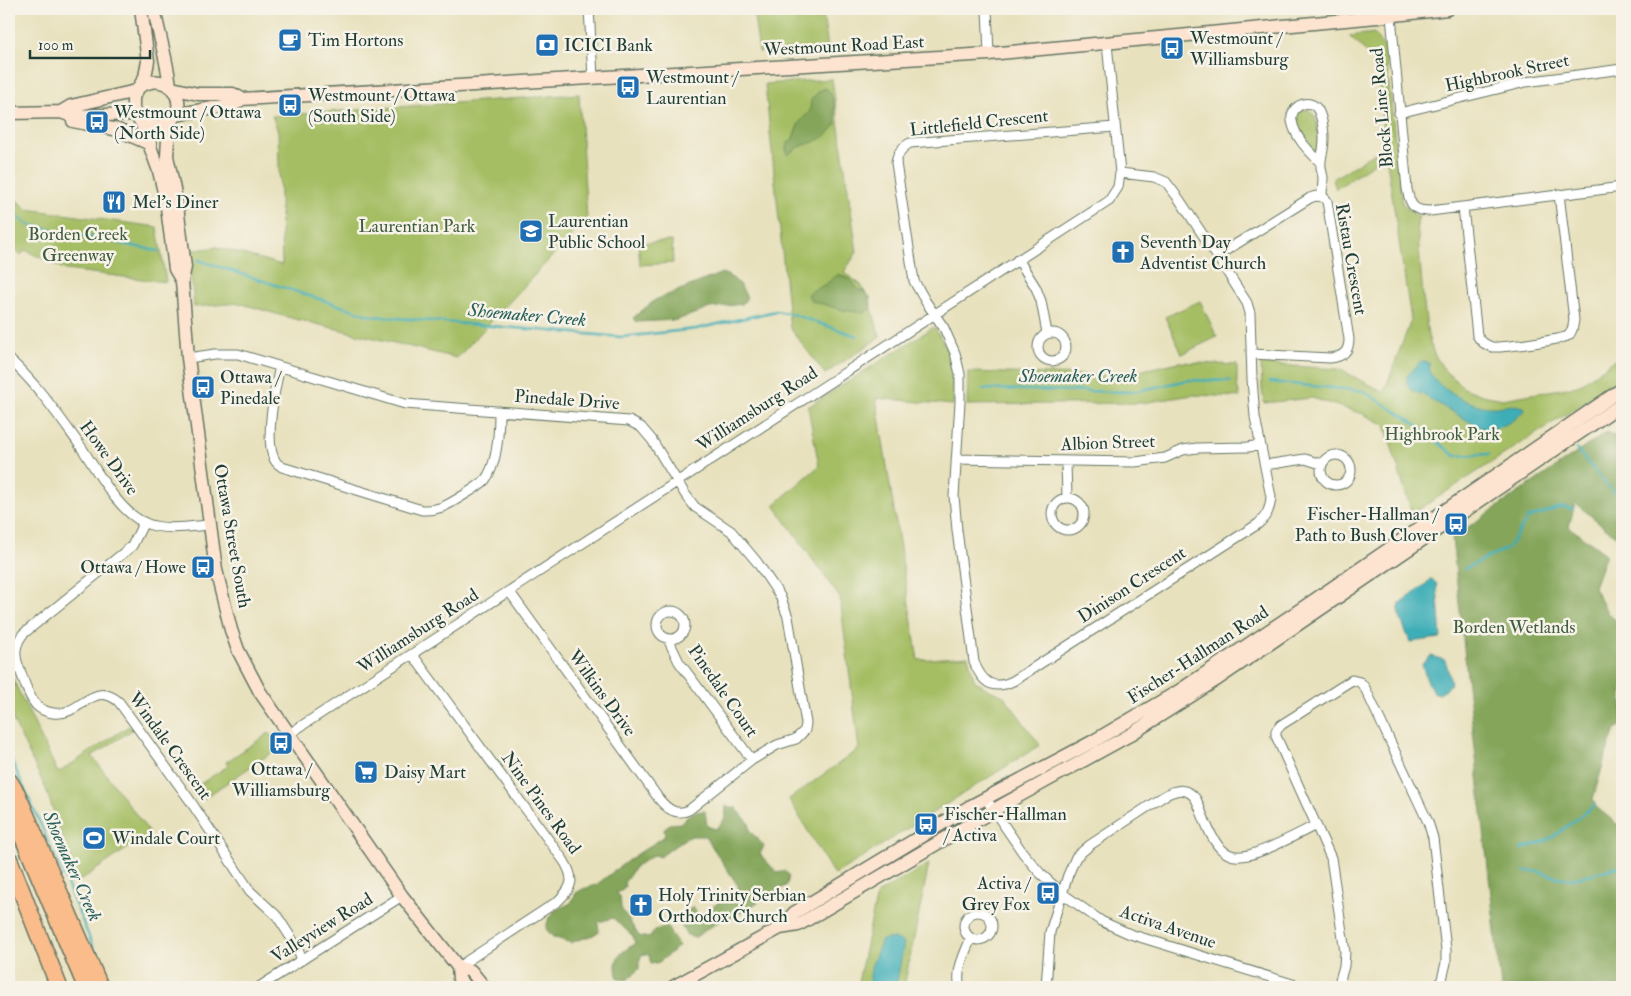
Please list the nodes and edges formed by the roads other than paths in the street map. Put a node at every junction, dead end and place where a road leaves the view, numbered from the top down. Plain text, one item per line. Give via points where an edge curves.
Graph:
1 (141, 9) edge
2 (154, 9) edge
3 (589, 9) edge
4 (987, 9) edge
5 (1447, 9) edge
6 (1391, 12) edge
7 (1107, 44) junction
8 (990, 54) junction
9 (1622, 69) edge
10 (593, 77) junction
11 (171, 87) junction
12 (138, 89) junction
13 (242, 99) junction
14 (55, 112) junction
15 (1399, 112) junction
16 (9, 113) edge
17 (176, 117) junction
18 (138, 118) junction
19 (1116, 127) junction
20 (150, 144) junction
21 (167, 156) junction
22 (1320, 162) junction
23 (1120, 173) junction
24 (1622, 187) edge
25 (1559, 194) junction
26 (1322, 196) junction
27 (1462, 207) junction
28 (1217, 256) junction
29 (1018, 259) junction
30 (182, 281) junction
31 (934, 314) junction
32 (1047, 333) dead end
33 (1250, 354) junction
34 (188, 358) junction
35 (9, 359) edge
36 (280, 367) junction
37 (1622, 389) edge
38 (1622, 404) edge
39 (499, 411) junction
40 (1260, 445) junction
41 (956, 459) junction
42 (1066, 462) junction
43 (1321, 464) dead end
44 (1266, 465) junction
45 (677, 480) junction
46 (1067, 498) dead end
47 (144, 522) junction
48 (209, 525) junction
49 (509, 591) junction
50 (668, 639) dead end
51 (412, 654) junction
52 (289, 734) junction
53 (752, 760) junction
54 (9, 781) edge
55 (986, 799) junction
56 (9, 804) edge
57 (672, 811) joint
58 (993, 811) junction
59 (1316, 824) junction
60 (9, 858) edge
61 (1063, 894) junction
62 (402, 896) junction
63 (780, 928) junction
64 (971, 938) dead end
65 (302, 960) junction
66 (458, 968) junction
67 (59, 987) edge
68 (86, 987) edge
69 (100, 987) edge
70 (259, 987) edge
71 (465, 987) edge
72 (484, 987) edge
73 (673, 987) edge
74 (960, 987) edge
75 (1046, 987) edge
76 (1302, 987) edge
77 (1338, 987) edge
78 (1440, 987) edge

1 - 12 main road via 148,61 145,77
2 - 11 main road
3 - 10 street
4 - 8 street
5 - 6 main road, Westmount Road East
6 - 7 main road, Westmount Road East
6 - 15 street, Block Line Road
7 - 8 main road, Westmount Road East
7 - 19 street, Williamsburg Road
8 - 10 main road, Westmount Road East
9 - 15 street, Highbrook Street via 1526,82
10 - 13 main road, Westmount Road East
11 - 12 main road via 152,81
11 - 13 main road via 198,94 233,94
11 - 17 main road via 177,96
12 - 14 main road
12 - 18 main road via 132,103
13 - 17 main road via 235,104
14 - 16 main road
14 - 18 main road via 72,116
14 - 20 main road via 64,118 118,130
15 - 27 street, Block Line Road via 1411,204 1420,211
17 - 18 main road via 158,126
17 - 21 main road
17 - 21 main road via 178,124
18 - 20 main road
19 - 23 street, Williamsburg Road
19 - 31 street, Littlefield Crescent via 918,142 902,148 896,171 914,281
20 - 30 main road via 166,200 175,269
21 - 30 main road via 185,267
22 - 22 street via 1324,138 1320,113 1312,104 1303,104 1296,108 1292,121 1298,137
22 - 26 street
23 - 28 street, Dinison Crescent via 1154,177 1166,182
23 - 29 street, Williamsburg Road via 1118,187 1108,201
24 - 25 street
25 - 27 street
25 - 27 street via 1574,320 1570,335 1560,339 1494,347 1480,340
26 - 28 street, Ristau Crescent via 1310,198
26 - 33 street, Ristau Crescent via 1329,206 1349,346 1342,356 1336,358
28 - 33 street, Dinison Crescent via 1247,303
29 - 31 street, Williamsburg Road
29 - 32 street via 1036,288
30 - 34 main road, Ottawa Street South
31 - 41 street, Dinison Crescent via 955,353 960,374
31 - 45 street, Williamsburg Road
33 - 40 street, Dinison Crescent
34 - 36 street, Pinedale Drive via 238,354
34 - 48 main road, Ottawa Street South
35 - 47 street, Howe Drive via 45,399 119,501
36 - 39 street, Pinedale Drive via 405,404
36 - 39 street via 269,428 272,455 276,462 282,467 422,510 443,508 484,480 494,464
37 - 55 main road, Fischer-Hallman Road via 1179,691
38 - 58 main road, Fischer-Hallman Road via 1216,680 1128,736
39 - 45 street, Pinedale Drive via 629,421 641,427 652,440
40 - 42 street, Albion Street via 1183,450 1150,461
40 - 44 street, Dinison Crescent
41 - 42 street, Albion Street
41 - 44 street, Dinison Crescent via 956,530 974,662 984,680 998,685 1013,681 1258,524 1270,506
42 - 46 street
43 - 44 street via 1305,459
45 - 49 street, Williamsburg Road
45 - 53 street, Pinedale Drive via 695,507 731,531 743,544 780,596 788,617 805,730 796,740 777,744
47 - 48 street, Howe Drive via 175,528
47 - 65 street, Windale Crescent via 132,546 23,634 16,647 16,660 35,704 47,712 71,710 103,694 119,702 250,891 277,916
48 - 52 main road, Ottawa Street South via 220,589 238,650 260,692
49 - 51 street, Williamsburg Road
49 - 57 street, Wilkins Drive via 659,799
50 - 53 street, Pinedale Court via 679,662
51 - 52 street, Williamsburg Road
51 - 66 street, Nine Pines Road via 564,861 572,878 558,901
52 - 62 main road, Ottawa Street South
53 - 57 street, Pinedale Drive via 689,810
54 - 69 highway
55 - 58 street, Activa Avenue
55 - 63 main road, Fischer-Hallman Road via 794,913
56 - 68 highway
58 - 61 street, Activa Avenue via 1023,854
58 - 63 main road, Fischer-Hallman Road via 798,925
59 - 61 street via 1256,853 1232,856 1214,841 1192,794 1175,790 1076,857
59 - 77 street via 1331,858 1343,943 1344,966
59 - 78 street via 1277,740 1276,731 1348,682 1356,680 1365,688 1433,838 1446,950
60 - 67 highway
61 - 75 street via 1050,932
61 - 76 street, Activa Avenue via 1101,921 1130,934
62 - 65 street, Valleyview Road
62 - 66 main road, Ottawa Street South
63 - 73 main road, Fischer-Hallman Road
64 - 74 street via 958,978
65 - 70 street, Valleyview Road
66 - 71 main road, Ottawa Street South via 459,979
66 - 72 main road, Ottawa Street South via 471,971

